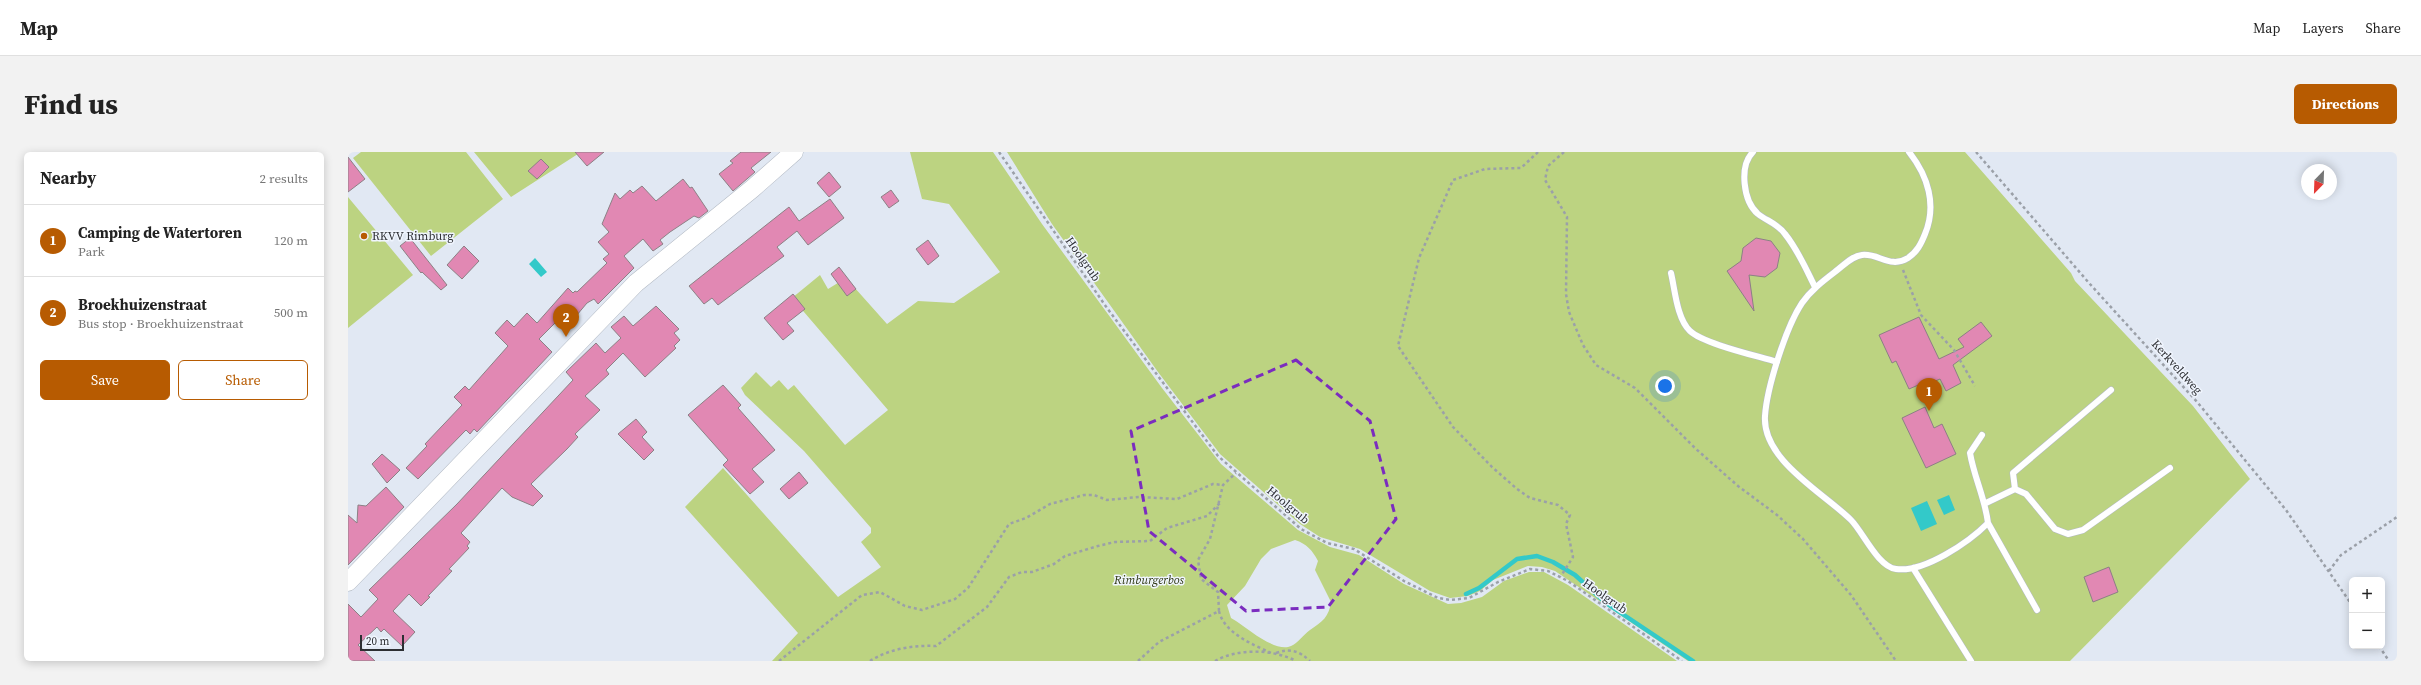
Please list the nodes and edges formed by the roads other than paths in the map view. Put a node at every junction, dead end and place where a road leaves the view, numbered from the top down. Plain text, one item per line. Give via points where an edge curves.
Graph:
1 (794, 152) edge
2 (1753, 152) edge
3 (1909, 152) edge
4 (1671, 273) dead end
5 (1815, 288) junction
6 (1777, 362) junction
7 (2111, 390) dead end
8 (1982, 435) dead end
9 (2170, 468) dead end
10 (2015, 488) junction
11 (1986, 503) junction
12 (1988, 523) junction
13 (1914, 568) junction
14 (348, 582) edge
15 (2037, 610) dead end
16 (1971, 661) edge

1 - 14 street via 636,283
2 - 5 lane via 1744,170 1749,202 1758,213 1782,229 1792,242
3 - 5 lane via 1925,180 1931,202 1931,219 1920,246 1900,262 1887,262 1863,255 1850,260
4 - 6 lane via 1682,316 1690,331 1705,339
5 - 6 lane via 1792,320
6 - 13 lane via 1765,417 1769,441 1788,465 1852,520 1880,559 1894,569
7 - 10 lane via 2013,473
8 - 11 lane via 1970,453 1972,468
9 - 10 lane via 2083,530 2068,534 2056,529 2026,494
10 - 11 lane
11 - 12 lane
12 - 13 lane via 1975,536 1934,560
12 - 15 lane
13 - 16 lane

